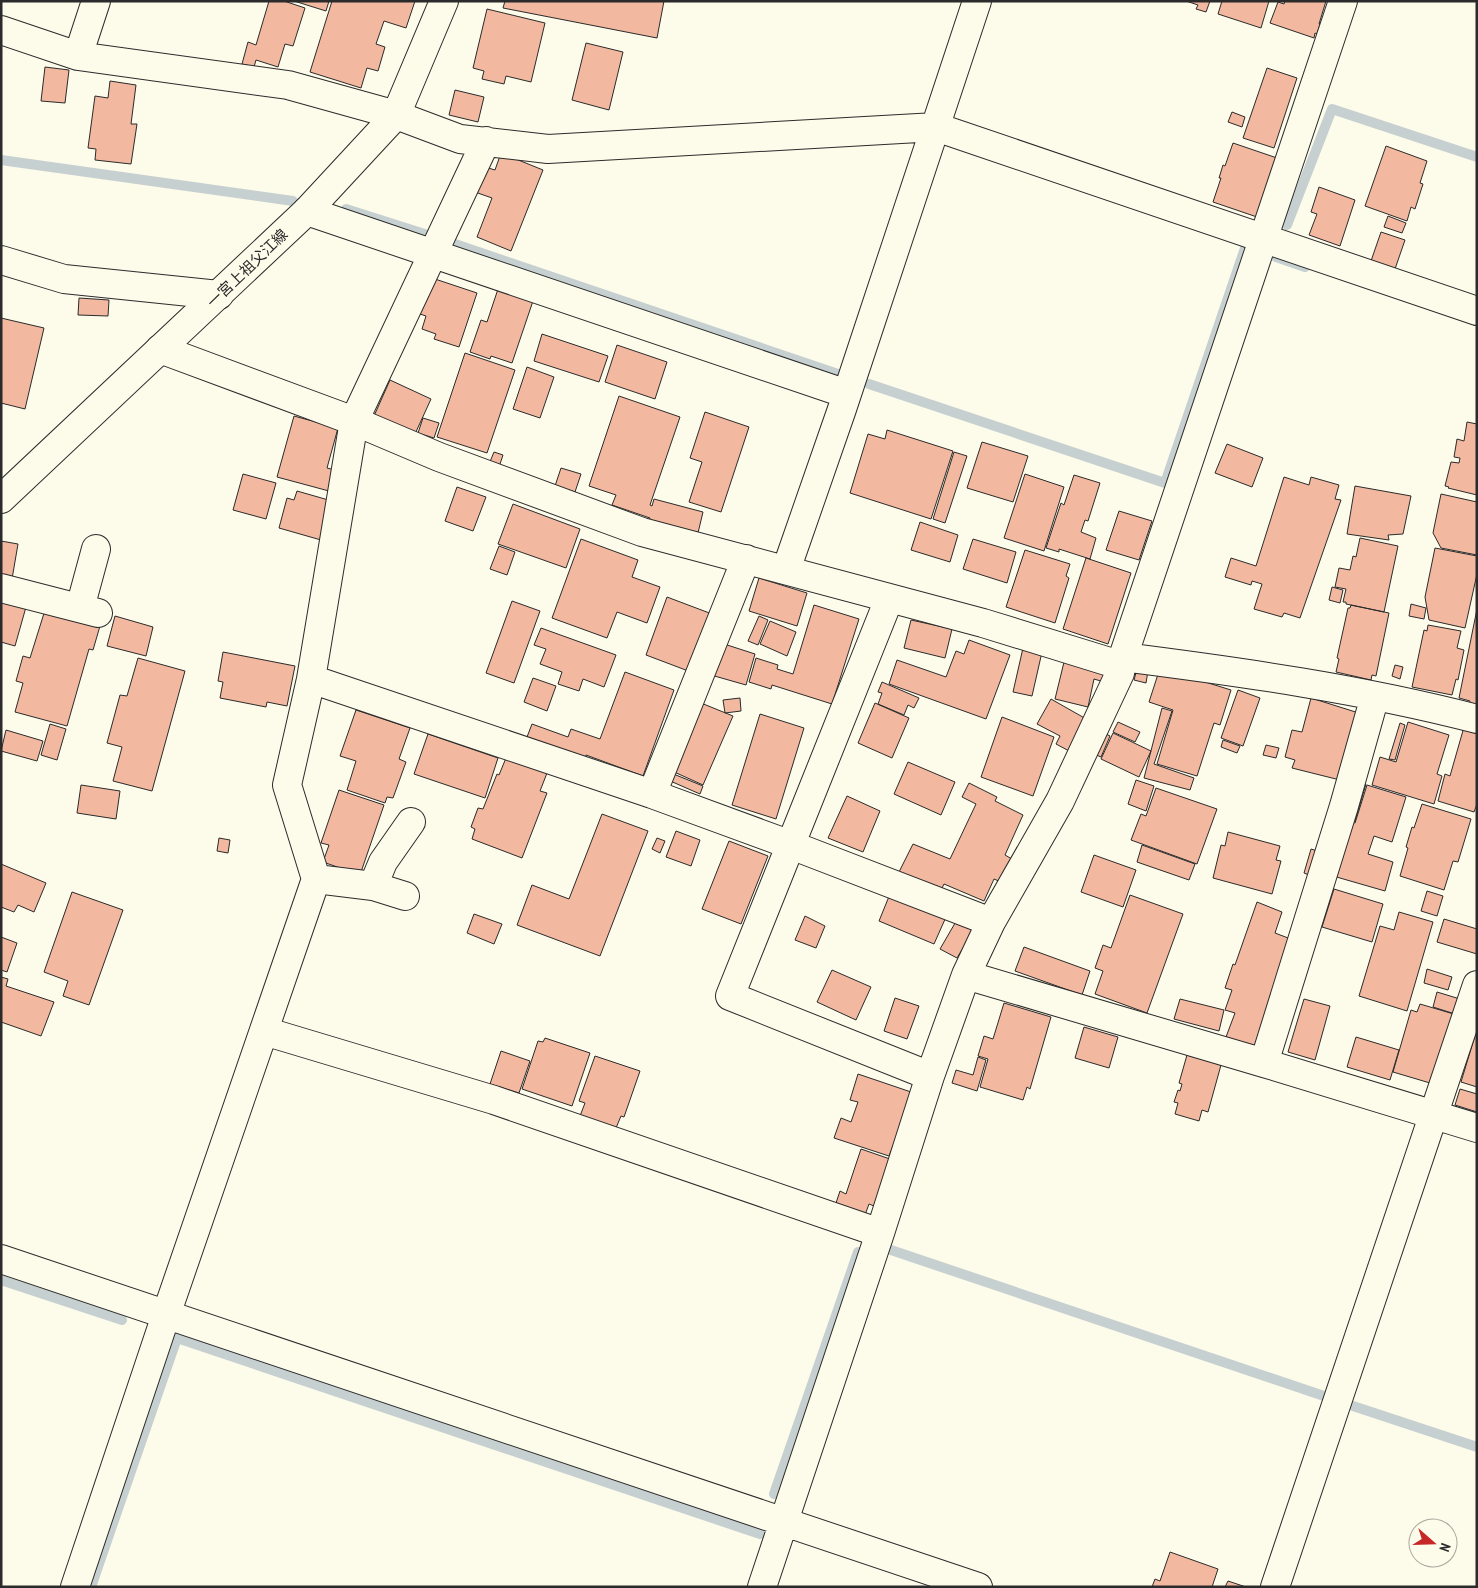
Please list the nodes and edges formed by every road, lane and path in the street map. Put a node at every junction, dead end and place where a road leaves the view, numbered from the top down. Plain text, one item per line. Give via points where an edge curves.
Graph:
1 (96, 1) edge
2 (444, 1) edge
3 (977, 1) edge
4 (1343, 1) edge
5 (1, 30) edge
6 (78, 56) junction
7 (396, 115) junction
8 (936, 127) junction
9 (486, 141) junction
10 (307, 211) junction
11 (1264, 238) junction
12 (434, 253) junction
13 (1, 260) edge
14 (220, 295) junction
15 (1477, 311) edge
16 (160, 349) junction
17 (847, 394) junction
18 (354, 421) junction
19 (1, 499) edge
20 (96, 549) dead end
21 (746, 559) junction
22 (786, 570) junction
23 (1, 588) edge
24 (889, 599) junction
25 (1123, 656) junction
26 (310, 679) junction
27 (1374, 696) junction
28 (1477, 719) edge
29 (652, 794) junction
30 (411, 822) dead end
31 (791, 845) junction
32 (316, 879) junction
33 (373, 886) junction
34 (405, 896) dead end
35 (990, 922) junction
36 (966, 975) junction
37 (1477, 985) edge
38 (264, 1031) junction
39 (1264, 1063) junction
40 (930, 1076) junction
41 (1434, 1114) junction
42 (1477, 1128) edge
43 (880, 1233) junction
44 (1, 1259) edge
45 (166, 1315) junction
46 (784, 1522) junction
47 (75, 1587) edge
48 (762, 1587) edge
49 (978, 1587) edge
50 (1275, 1587) edge

1 - 6 street
2 - 7 street, 一宮上祖父江線
3 - 8 street
4 - 11 street
5 - 6 street
6 - 7 street via 288,85
7 - 9 street via 460,139
7 - 10 street, 一宮上祖父江線
8 - 9 street via 548,149
8 - 11 street
8 - 17 street
9 - 12 street
10 - 12 street
10 - 14 street, 一宮上祖父江線
11 - 15 street
11 - 25 street
12 - 17 street
12 - 18 street
13 - 14 street via 64,279
14 - 16 street, 一宮上祖父江線
16 - 18 street
16 - 19 street, 一宮上祖父江線
17 - 22 street
18 - 21 street via 439,457 642,532
18 - 26 street
20 - 23 street via 89,611
21 - 22 street
21 - 29 street
22 - 24 street
24 - 25 street via 983,623 1113,663
24 - 31 street
25 - 27 street via 1252,674
25 - 35 street via 1120,673 1060,801
26 - 29 street
26 - 32 street via 287,785
27 - 28 street
27 - 39 street via 1341,815
29 - 31 street
30 - 33 street via 383,862
31 - 35 street
31 - 40 street via 730,996
32 - 33 street
32 - 38 street
33 - 34 street
35 - 36 street
36 - 39 street
36 - 40 street
37 - 41 street
38 - 43 street via 494,1100
38 - 45 street
39 - 41 street
40 - 43 street
41 - 42 street
41 - 50 street
43 - 46 street
44 - 45 street
45 - 46 street
45 - 47 street
46 - 48 street
46 - 49 street

